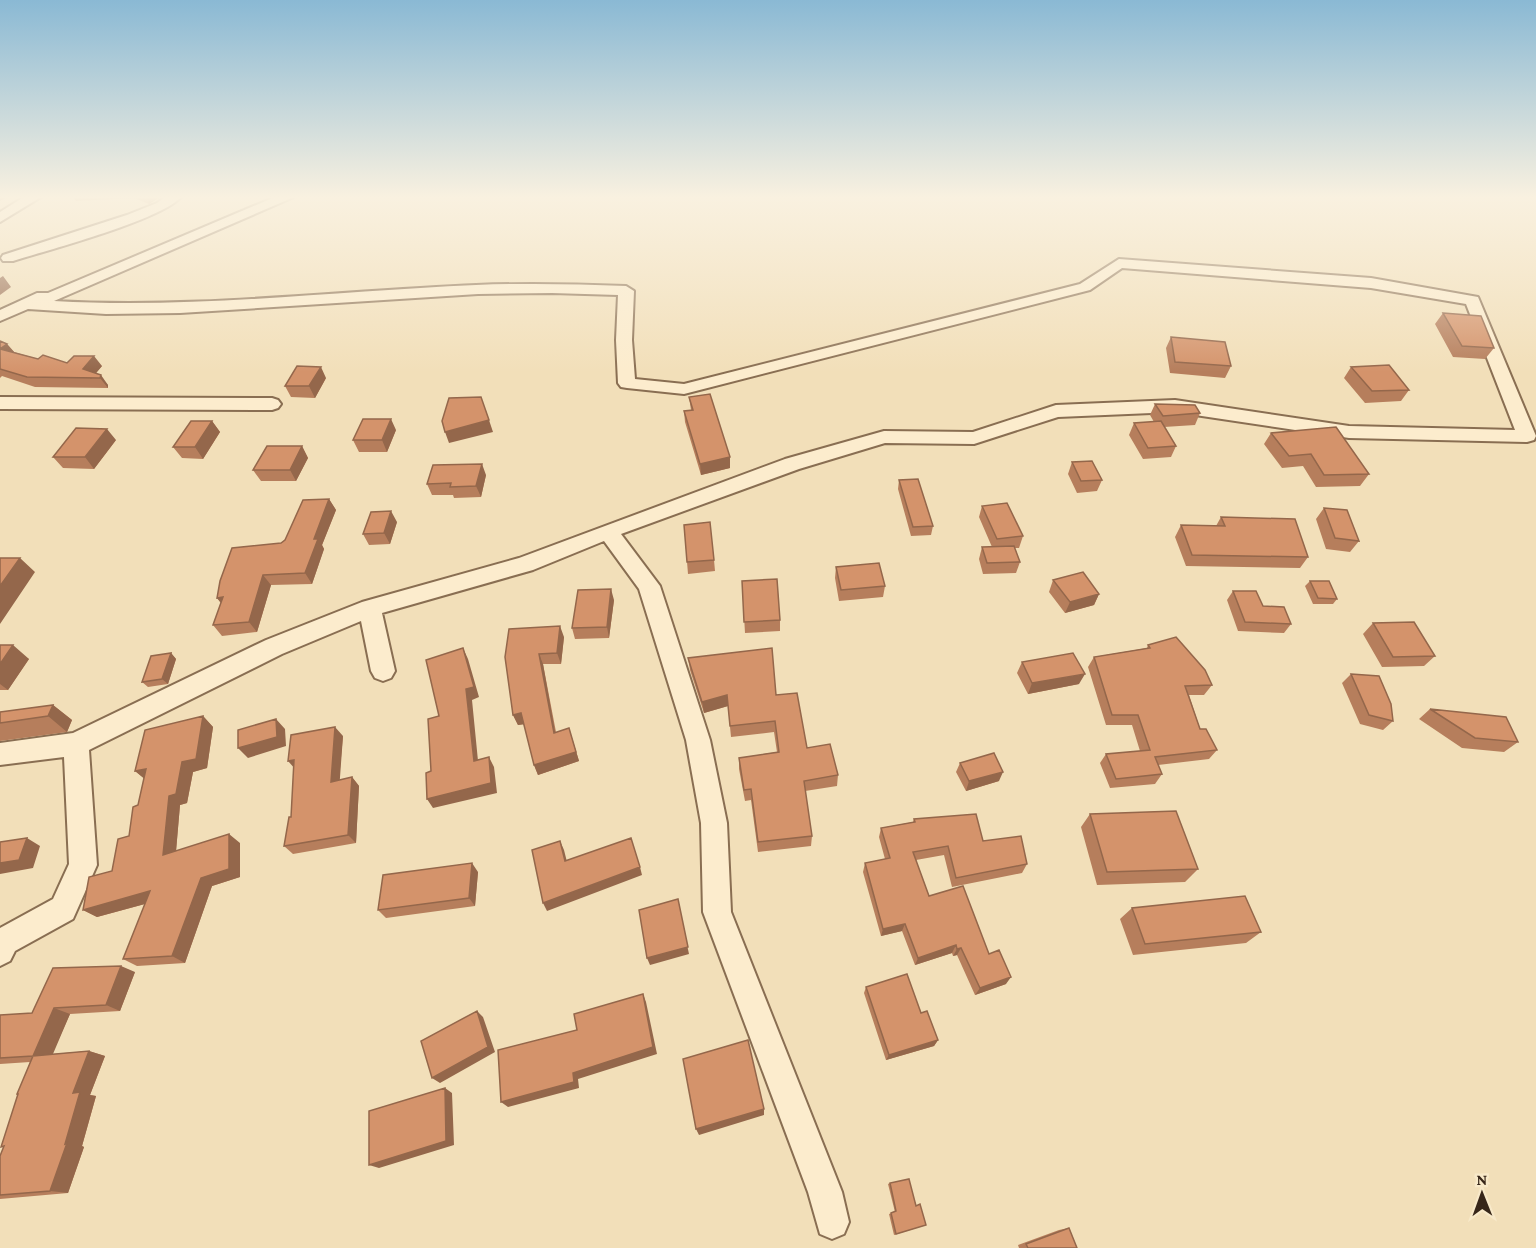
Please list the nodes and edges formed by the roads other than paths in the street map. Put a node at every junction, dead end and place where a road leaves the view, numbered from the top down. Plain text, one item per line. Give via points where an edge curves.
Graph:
1 (138, 255) edge
2 (150, 255) edge
3 (0, 316) edge
4 (0, 403) edge
5 (272, 404) dead end
6 (608, 531) junction
7 (370, 608) junction
8 (383, 671) dead end
9 (76, 744) junction
10 (0, 754) edge
11 (0, 951) edge
12 (832, 1222) dead end

1 - 3 street
2 - 6 street via 33,305 93,311 198,309 423,291 626,291 627,383 684,389 1085,287 1119,263 1371,283 1472,300 1527,436 1349,432 1175,406 1056,411 974,438 884,437 792,464
4 - 5 street
6 - 7 street via 525,564
6 - 12 street via 649,586 698,740 714,823 717,912 825,1192
7 - 8 street
7 - 9 street via 274,647
9 - 10 street
9 - 11 street via 83,865 63,909 5,941

